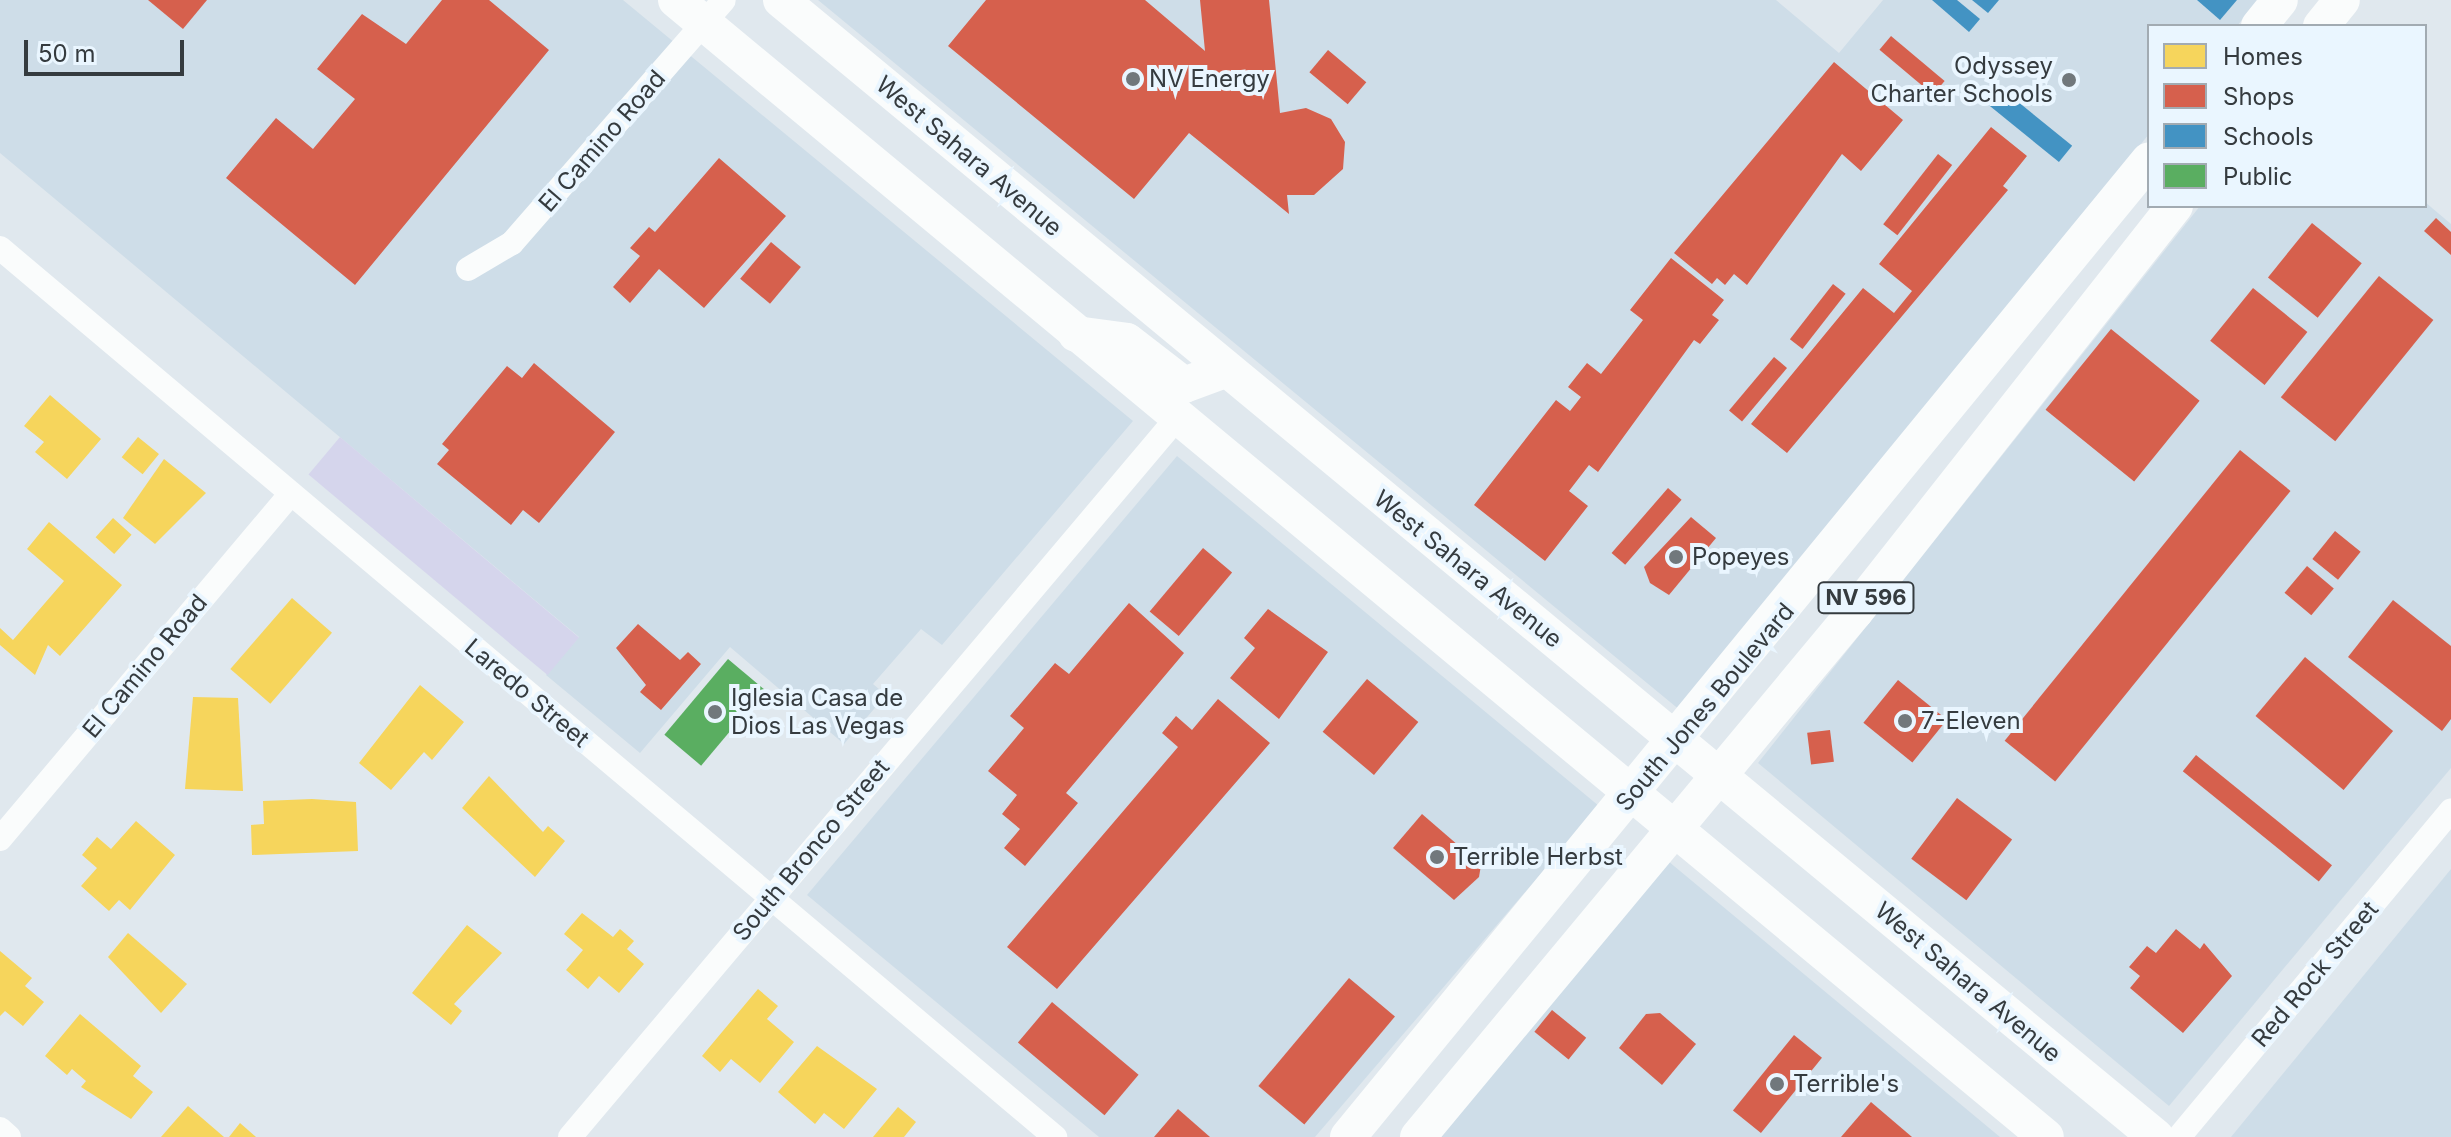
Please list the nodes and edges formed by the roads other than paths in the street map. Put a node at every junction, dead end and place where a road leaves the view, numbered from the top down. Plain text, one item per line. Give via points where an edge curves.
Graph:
1 (676, 0) edge
2 (781, 0) edge
3 (2280, 0) edge
4 (2342, 0) edge
5 (714, 12) edge
6 (2261, 24) edge
7 (2323, 24) edge
8 (2147, 162) edge
9 (2173, 208) edge
10 (0, 248) edge
11 (2062, 265) junction
12 (468, 269) dead end
13 (2101, 296) junction
14 (1076, 334) junction
15 (1225, 370) junction
16 (1177, 418) junction
17 (291, 494) junction
18 (1679, 742) junction
19 (1720, 777) junction
20 (1633, 794) junction
21 (2451, 810) edge
22 (1676, 831) junction
23 (0, 839) edge
24 (771, 898) junction
25 (0, 1129) edge
26 (9, 1137) edge
27 (570, 1137) edge
28 (1055, 1137) edge
29 (1348, 1137) edge
30 (1418, 1137) edge
31 (2046, 1137) edge
32 (2156, 1137) edge
33 (2179, 1137) edge

1 - 5 main road
2 - 15 main road, West Sahara Avenue
3 - 6 main road
4 - 7 main road
5 - 12 street, El Camino Road via 512,243
5 - 14 main road
8 - 11 main road, South Jones Boulevard / NV 596
9 - 13 main road, NV 596
10 - 17 street, Laredo Street
11 - 13 main road
11 - 18 main road, South Jones Boulevard / NV 596
13 - 19 main road, NV 596
14 - 15 main road via 1127,341 1184,385
14 - 16 main road
15 - 18 main road, West Sahara Avenue
16 - 20 main road
16 - 24 street, South Bronco Street
17 - 23 street, El Camino Road
17 - 24 street, Laredo Street
18 - 19 main road, West Sahara Avenue
18 - 20 main road, South Jones Boulevard / NV 596
19 - 22 main road, NV 596
19 - 32 main road, West Sahara Avenue
20 - 22 main road
20 - 29 main road, South Jones Boulevard
21 - 33 street, Red Rock Street
22 - 30 main road
22 - 31 main road
24 - 27 street, South Bronco Street
24 - 28 street, Laredo Street
25 - 26 street

